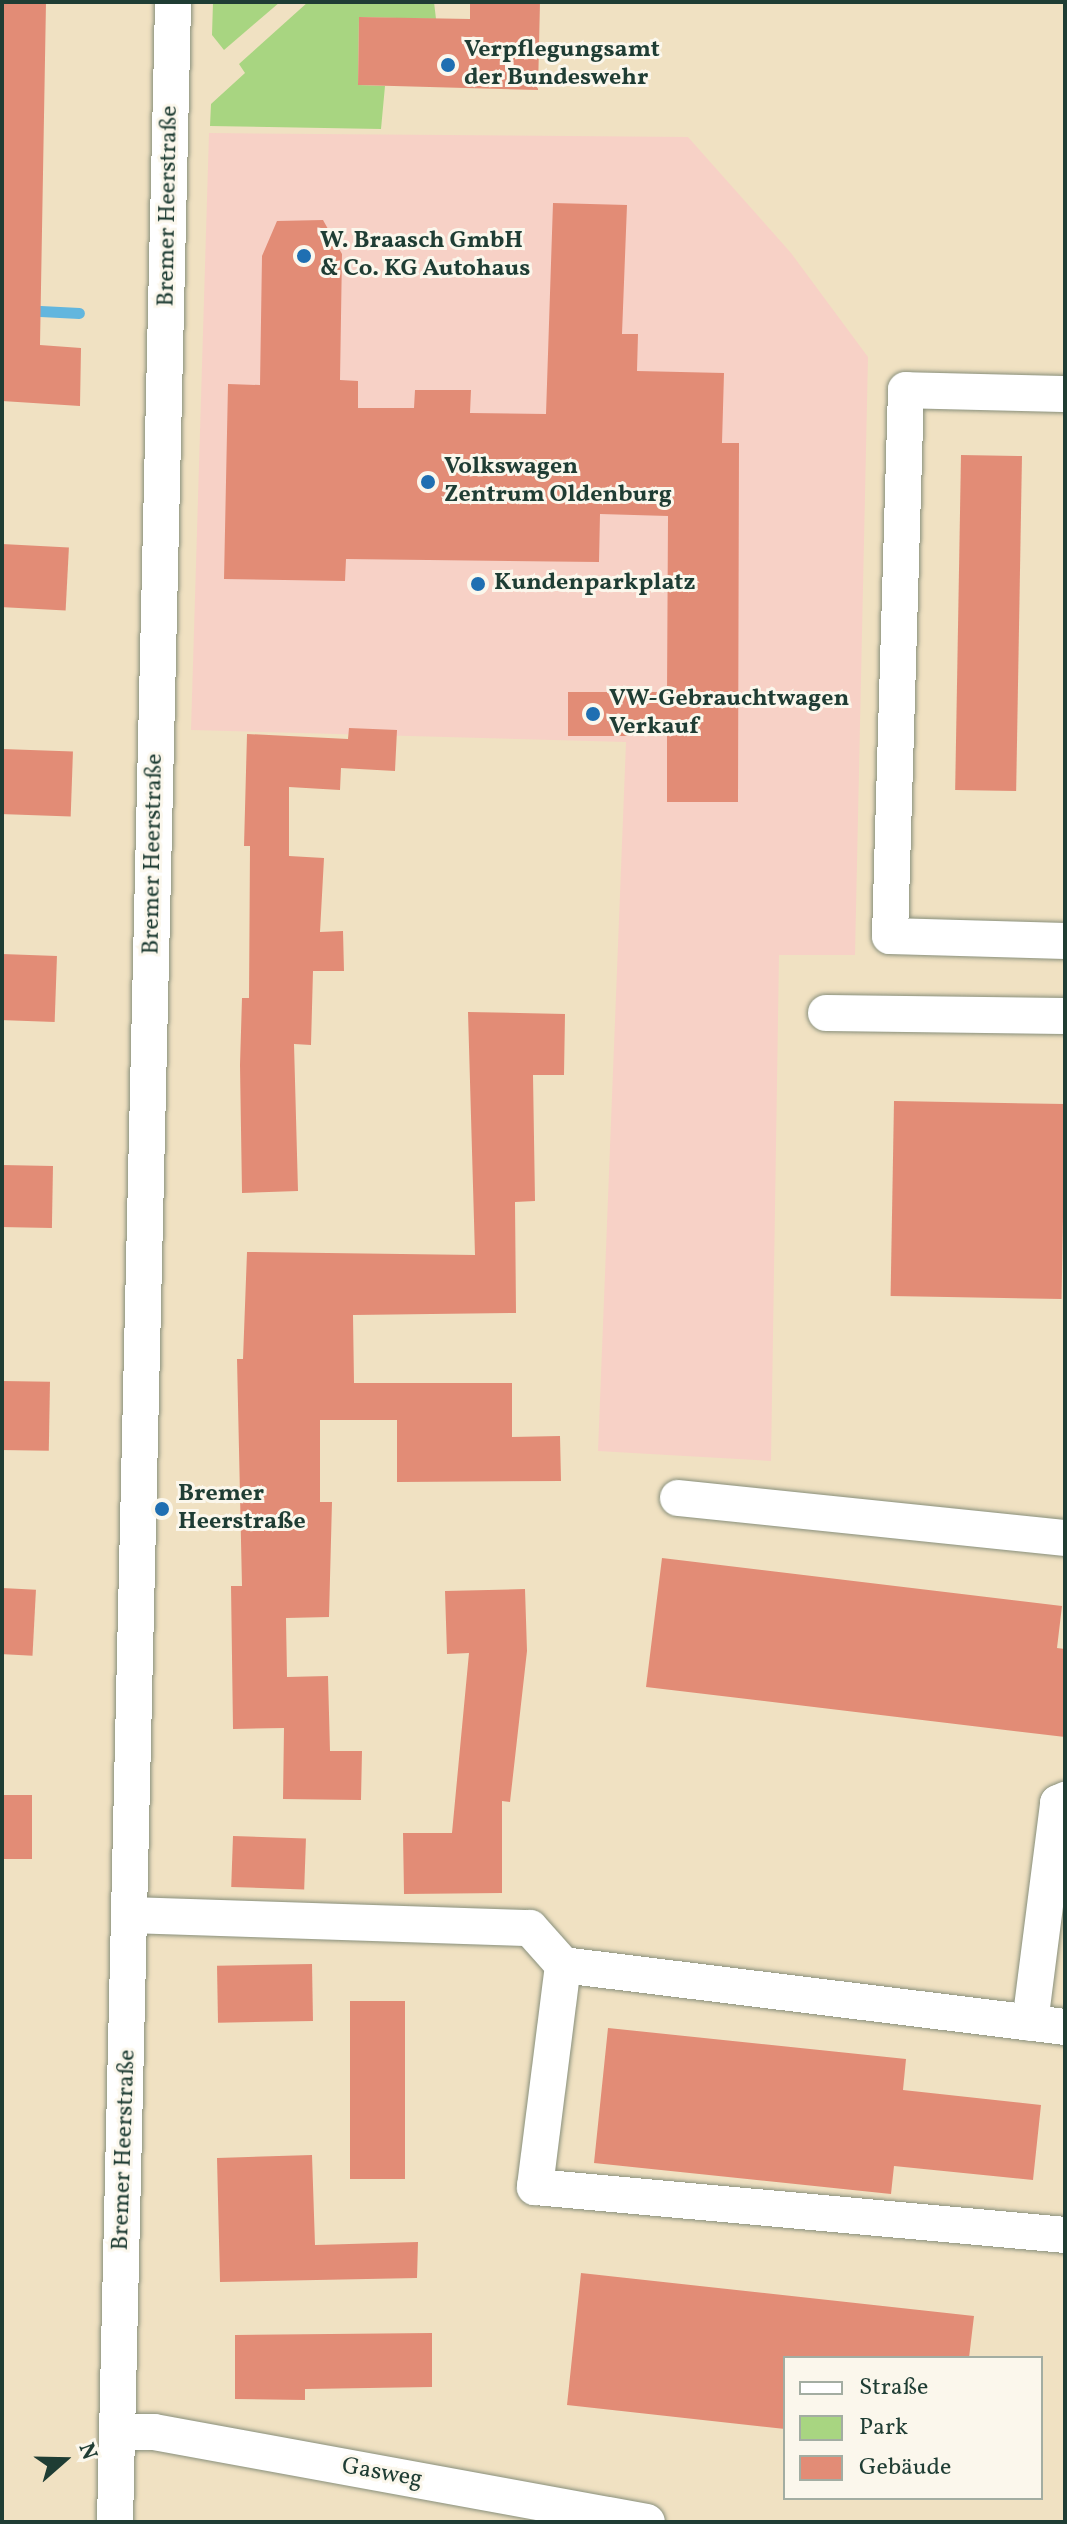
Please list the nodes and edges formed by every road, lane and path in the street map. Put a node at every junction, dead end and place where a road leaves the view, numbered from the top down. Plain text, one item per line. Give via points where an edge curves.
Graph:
1 (173, 2) edge
2 (1065, 394) edge
3 (1065, 941) edge
4 (826, 1013) dead end
5 (1065, 1016) edge
6 (678, 1498) dead end
7 (1065, 1538) edge
8 (1065, 1800) edge
9 (132, 1915) junction
10 (563, 1965) junction
11 (1048, 2025) edge
12 (1065, 2235) edge
13 (117, 2432) junction
14 (115, 2522) edge
15 (647, 2522) edge

1 - 9 street, Bremer Heerstraße
2 - 3 street via 906,390 890,936
4 - 5 street
6 - 7 street
8 - 11 street via 1058,1803
9 - 10 street via 530,1928
9 - 13 street, Bremer Heerstraße
10 - 11 street
10 - 12 street via 535,2187
13 - 14 street, Bremer Heerstraße
13 - 15 street, Gasweg via 154,2432

